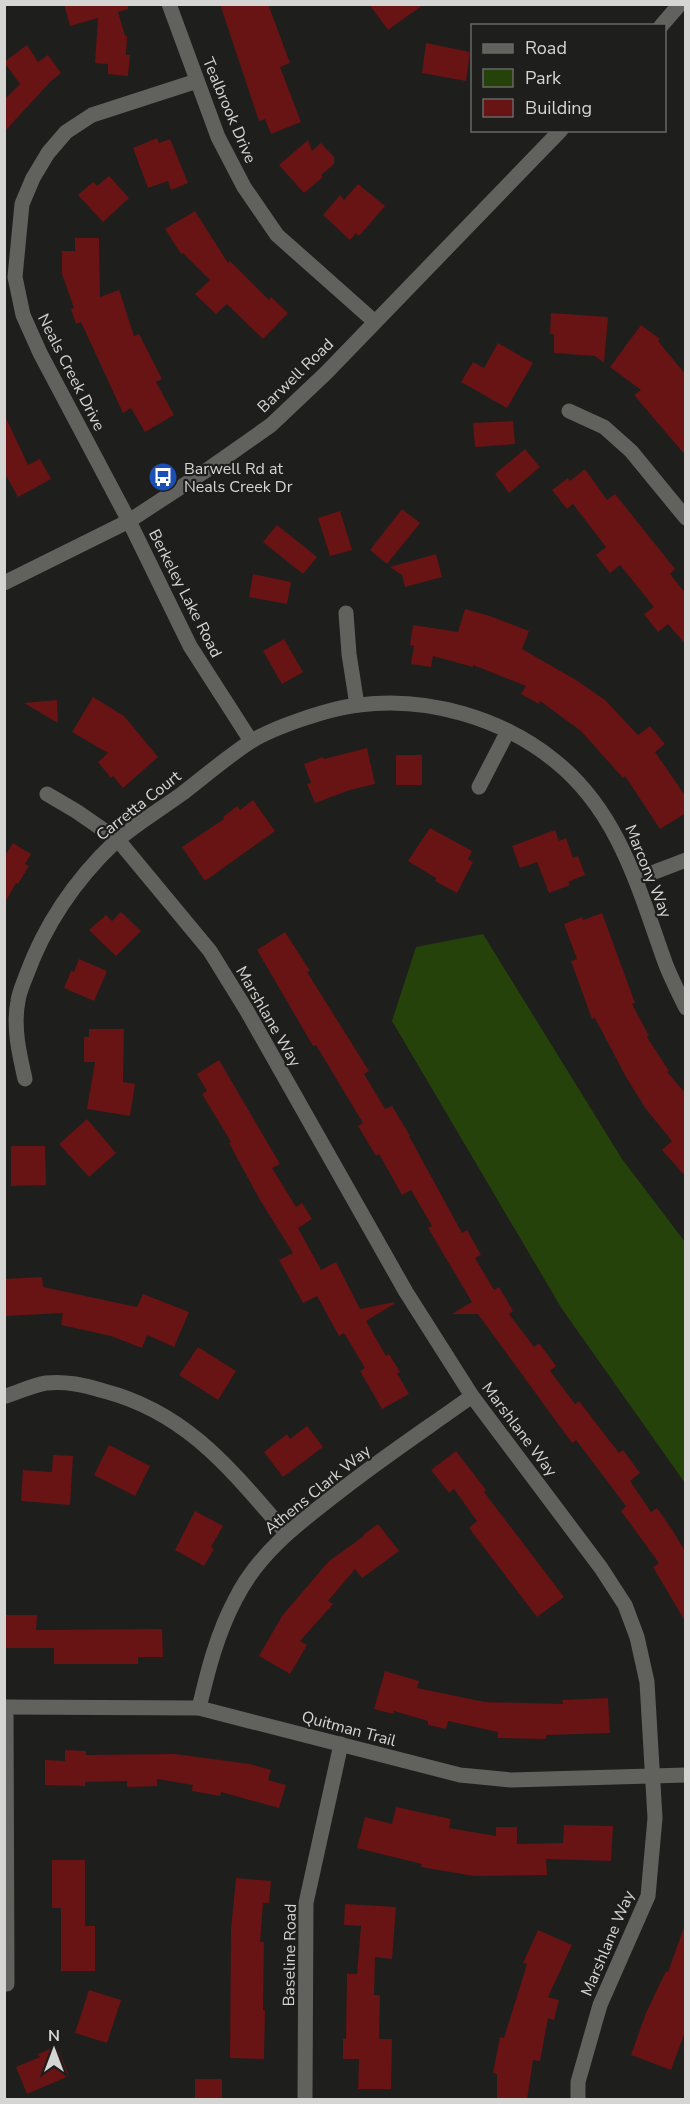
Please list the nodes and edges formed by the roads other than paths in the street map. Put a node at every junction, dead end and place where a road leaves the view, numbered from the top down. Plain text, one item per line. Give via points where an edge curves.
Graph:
1 (169, 4) edge
2 (680, 4) edge
3 (663, 24) edge
4 (196, 81) junction
5 (559, 132) edge
6 (375, 322) junction
7 (569, 411) dead end
8 (686, 518) edge
9 (129, 521) junction
10 (4, 583) edge
11 (346, 613) dead end
12 (357, 705) junction
13 (508, 731) junction
14 (251, 741) junction
15 (479, 787) dead end
16 (47, 794) dead end
17 (118, 840) junction
18 (686, 860) edge
19 (636, 879) junction
20 (686, 1008) edge
21 (26, 1078) dead end
22 (6, 1396) dead end
23 (472, 1396) junction
24 (286, 1533) junction
25 (5, 1707) edge
26 (199, 1708) junction
27 (341, 1744) junction
28 (686, 1775) edge
29 (652, 1776) junction
30 (7, 1984) dead end
31 (305, 2100) edge
32 (578, 2100) edge

1 - 4 street, Tealbrook Drive
2 - 3 street
4 - 6 street, Tealbrook Drive via 218,137 244,187 277,235
4 - 9 street, Neals Creek Drive via 92,115 66,132 38,169 22,204 15,277 23,315
5 - 6 street, Barwell Road
6 - 9 street, Barwell Road via 271,425
7 - 8 street via 604,427 631,451
9 - 10 street, Barwell Road
9 - 14 street, Berkeley Lake Road via 190,646
11 - 12 street
12 - 13 street, Marcony Way via 430,706
12 - 14 street, Marcony Way via 301,720
13 - 15 street
13 - 19 street, Marcony Way via 555,761 585,791 612,827
14 - 17 street, Carretta Court
16 - 17 street, Marshlane Way
17 - 21 street, Carretta Court via 83,874 57,911 35,953 18,1000 16,1033
17 - 23 street, Marshlane Way via 210,951 406,1292
18 - 19 street
19 - 20 street, Marcony Way
22 - 24 street via 43,1383 71,1382 122,1396 162,1415 220,1458
23 - 24 street, Athens Clark Way
23 - 29 street, Marshlane Way via 625,1605 637,1636 647,1682
24 - 26 street, Athens Clark Way via 235,1598 215,1644
25 - 26 street, Quitman Trail
25 - 30 street
26 - 27 street, Quitman Trail
27 - 29 street, Quitman Trail via 460,1775 511,1780
27 - 31 street, Baseline Road via 306,1903
28 - 29 street, Quitman Trail
29 - 32 street, Marshlane Way via 655,1818 648,1896 600,2005 578,2082

